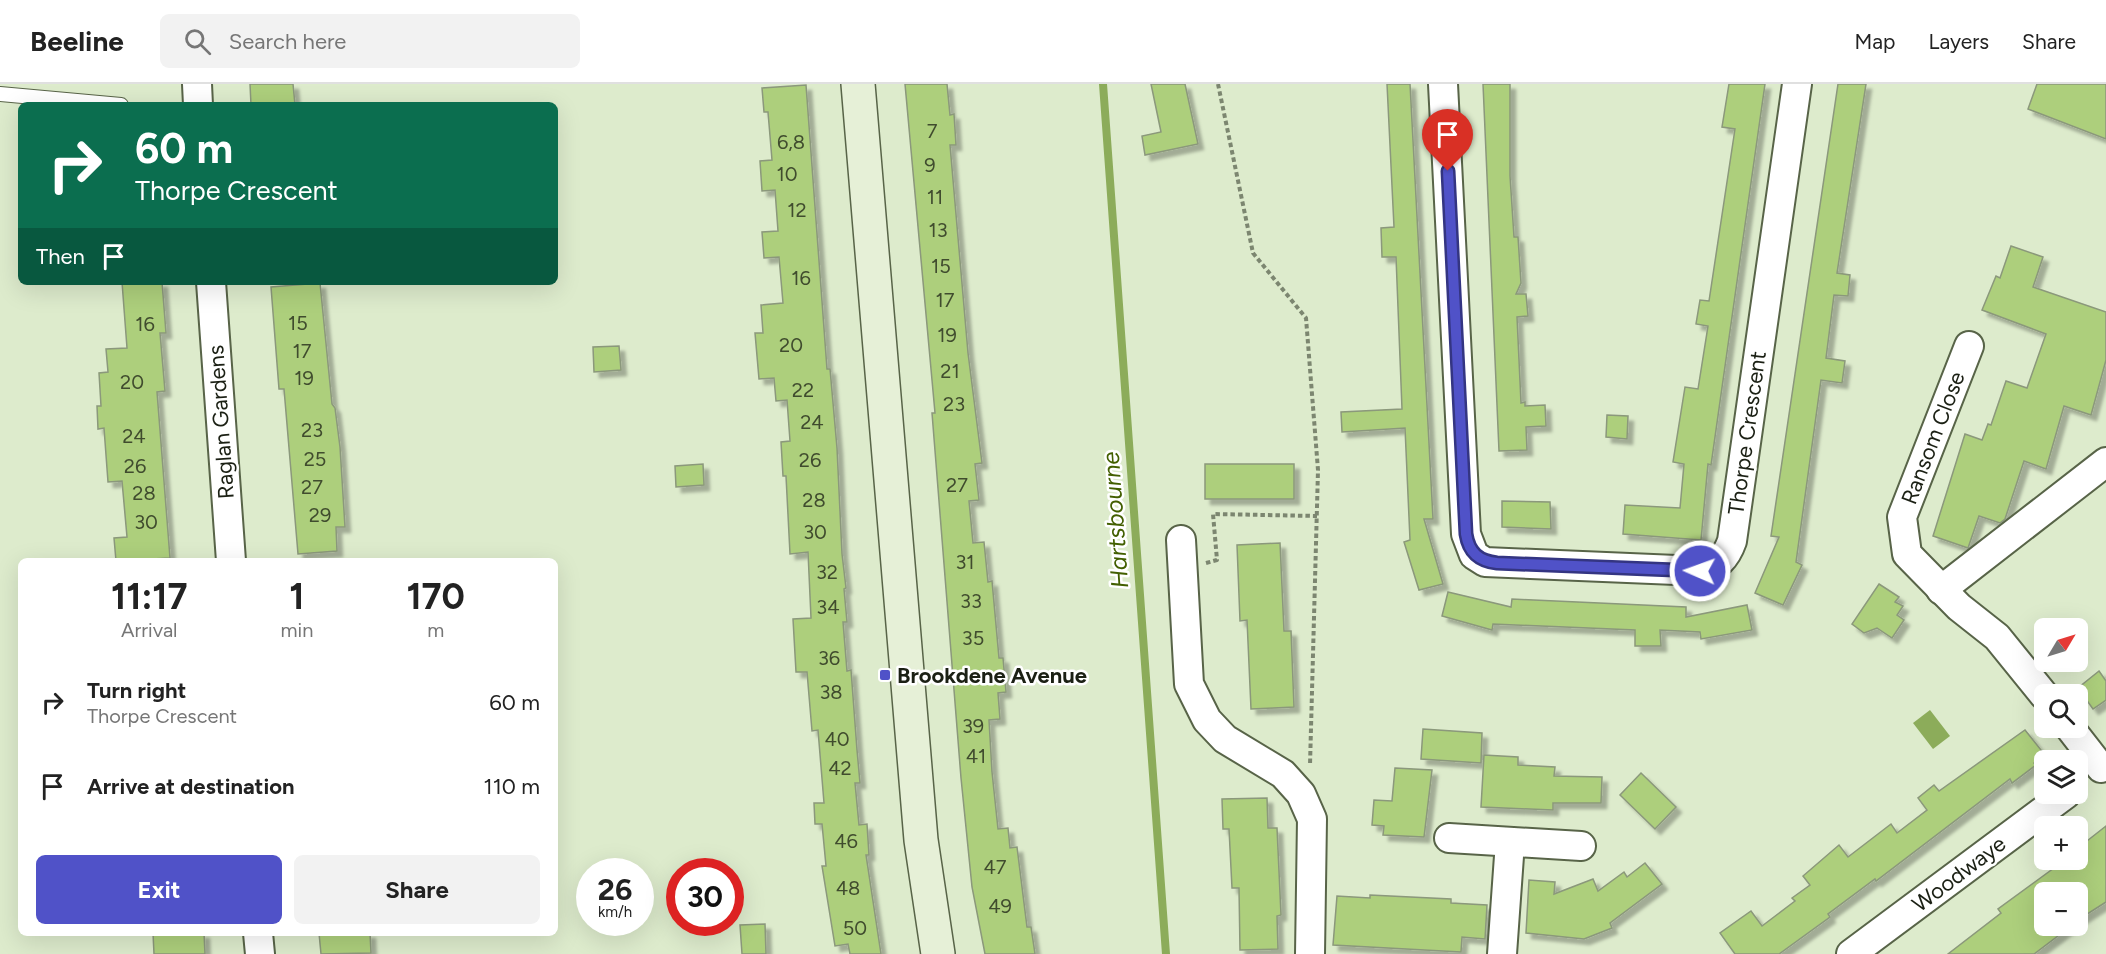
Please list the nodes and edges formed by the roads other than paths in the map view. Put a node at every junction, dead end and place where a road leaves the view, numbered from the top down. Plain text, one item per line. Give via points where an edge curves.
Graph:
1 (196, 84) edge
2 (858, 84) edge
3 (1443, 84) edge
4 (1797, 84) edge
5 (0, 94) edge
6 (88, 102) edge
7 (198, 102) edge
8 (211, 285) edge
9 (1969, 346) dead end
10 (2106, 462) edge
11 (1181, 540) dead end
12 (231, 558) edge
13 (1941, 590) junction
14 (2035, 684) edge
15 (2079, 738) edge
16 (2103, 766) edge
17 (2088, 777) edge
18 (2054, 804) edge
19 (1449, 838) dead end
20 (1510, 842) junction
21 (1581, 846) dead end
22 (258, 936) edge
23 (260, 954) edge
24 (938, 954) edge
25 (1310, 954) edge
26 (1502, 954) edge
27 (1851, 954) edge

1 - 7 street
2 - 24 main road via 921,840
3 - 4 street, Thorpe Crescent via 1466,534 1471,549 1485,562 1700,571 1723,559 1732,542
5 - 6 lane
8 - 12 street, Raglan Gardens
9 - 13 street, Ransom Close via 1902,517 1908,554
10 - 13 street
11 - 25 street via 1189,684 1197,704 1225,739 1283,774 1301,794 1312,819
13 - 14 street, Ransom Close via 1997,637
15 - 16 street
16 - 17 street
18 - 27 street, Woodwaye
19 - 20 street
20 - 21 street
20 - 26 street
22 - 23 street

